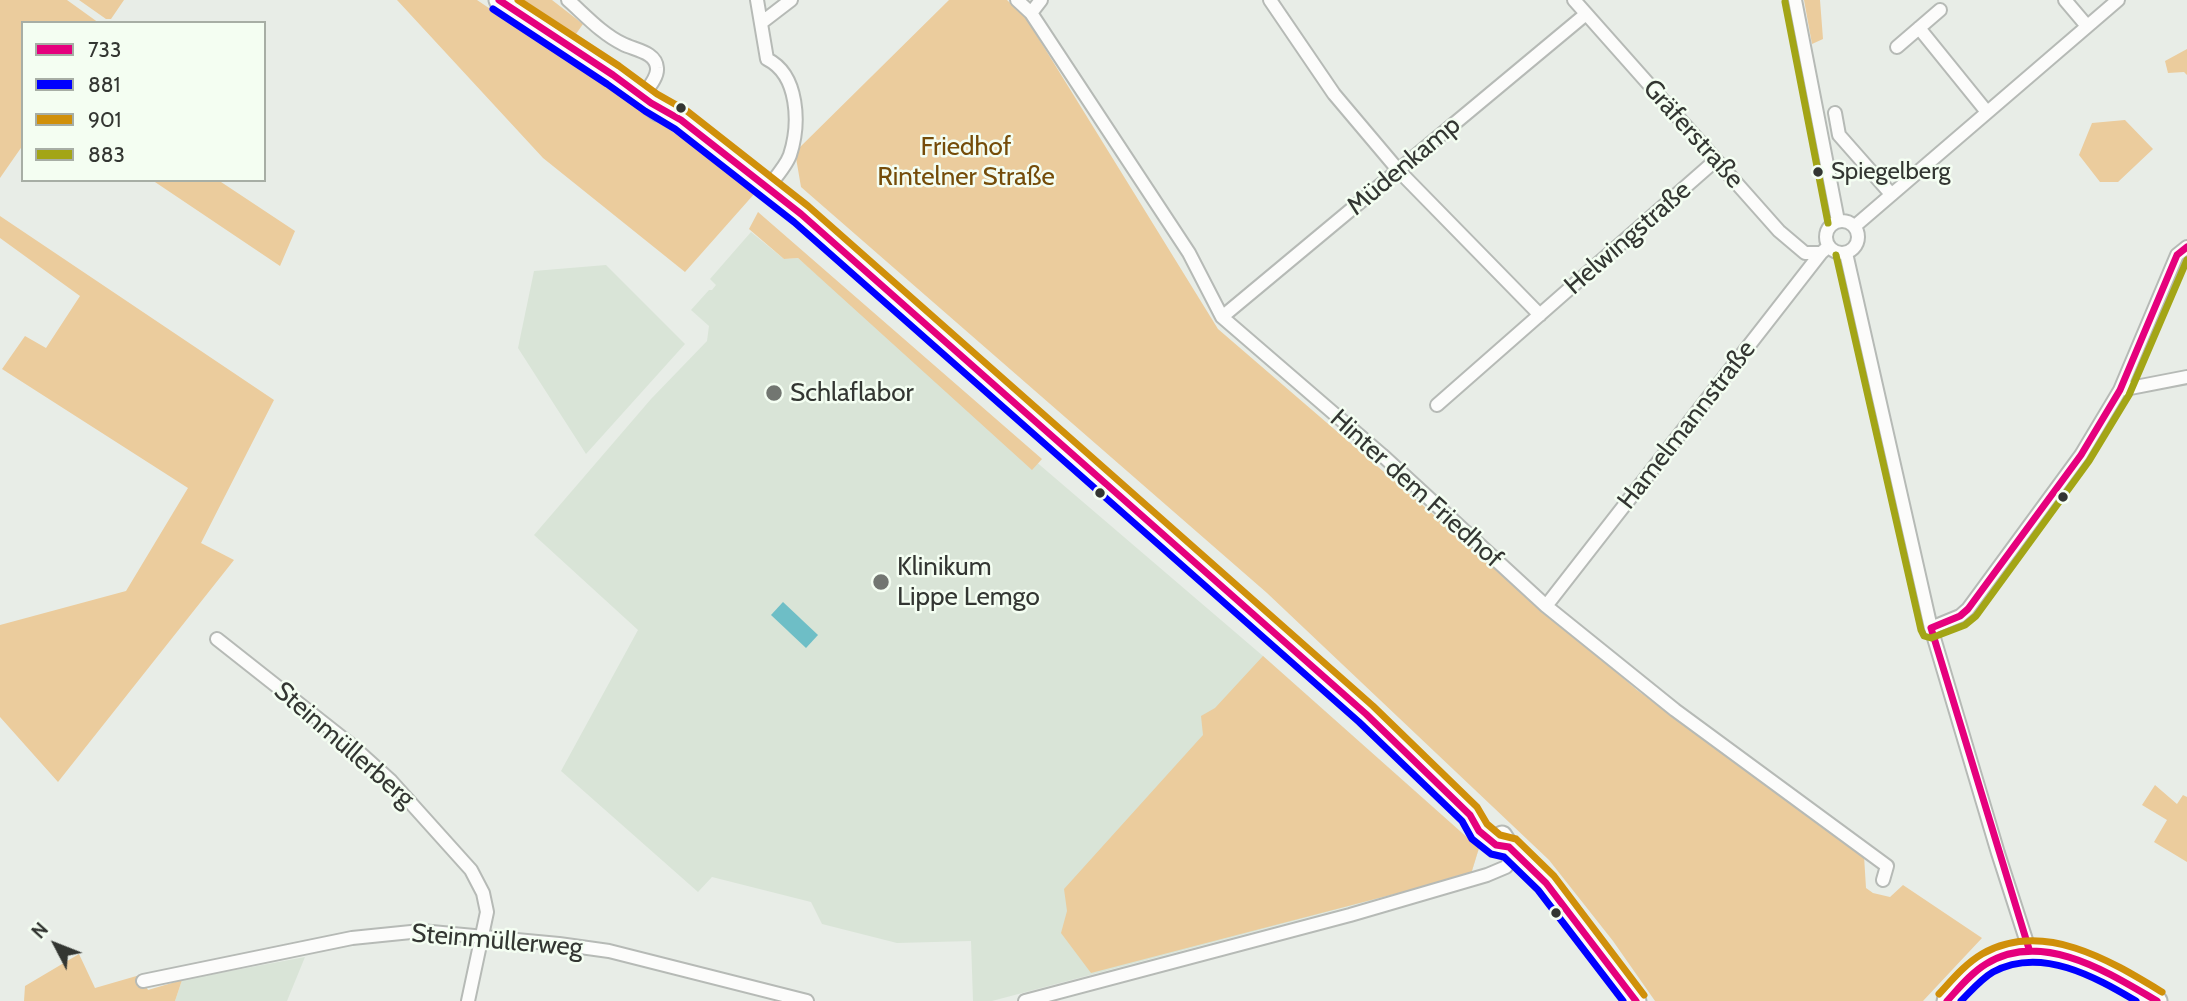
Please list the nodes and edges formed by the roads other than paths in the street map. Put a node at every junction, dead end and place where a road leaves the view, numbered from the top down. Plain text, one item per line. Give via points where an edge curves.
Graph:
1 (499, 0) edge
2 (568, 0) edge
3 (757, 0) edge
4 (791, 0) edge
5 (1017, 0) edge
6 (1041, 0) edge
7 (1270, 0) edge
8 (1795, 0) edge
9 (2065, 0) edge
10 (2118, 0) edge
11 (1580, 5) edge
12 (1940, 10) dead end
13 (1031, 13) junction
14 (761, 23) junction
15 (2087, 26) junction
16 (1919, 28) junction
17 (1897, 47) dead end
18 (646, 100) junction
19 (1835, 113) dead end
20 (1987, 113) junction
21 (1716, 160) junction
22 (1399, 171) junction
23 (768, 187) junction
24 (1891, 194) junction
25 (1838, 221) junction
26 (1854, 226) junction
27 (2187, 247) edge
28 (1825, 250) junction
29 (1846, 253) junction
30 (1540, 315) junction
31 (1222, 317) junction
32 (2187, 377) edge
33 (2120, 390) junction
34 (1437, 405) dead end
35 (1546, 606) junction
36 (1931, 628) junction
37 (217, 639) dead end
38 (1512, 850) junction
39 (1883, 880) dead end
40 (481, 937) junction
41 (2029, 949) junction
42 (143, 981) dead end
43 (468, 1001) edge
44 (807, 1001) edge
45 (1025, 1001) edge
46 (1636, 1001) edge
47 (1947, 1001) edge
48 (2157, 1001) edge

1 - 18 main road
2 - 18 street via 614,40 652,57 657,74
3 - 14 street
4 - 14 street
5 - 13 street, Hinter dem Friedhof
6 - 13 street
7 - 22 street, Helwingstraße via 1334,94
8 - 25 street
9 - 15 street
10 - 15 street
11 - 21 street, Gräferstraße
11 - 22 street, Müdenkamp
12 - 16 street
13 - 31 street, Hinter dem Friedhof via 1189,253
14 - 23 street via 767,59 786,76 796,120 789,157
15 - 20 street
16 - 17 street
16 - 20 street
18 - 23 main road
19 - 24 street via 1839,135
20 - 24 street
21 - 28 street, Gräferstraße via 1779,231 1805,253
21 - 30 street, Helwingstraße
22 - 30 street, Helwingstraße
22 - 31 street, Müdenkamp
23 - 38 main road via 1326,679 1470,815 1479,831 1496,845
24 - 26 street
25 - 26 street
25 - 28 street via 1826,231
26 - 29 street via 1858,240
27 - 33 street via 2177,256
28 - 29 street
28 - 35 street, Hamelmannstraße
29 - 36 street
30 - 34 street, Helwingstraße
31 - 35 street, Hinter dem Friedhof via 1382,455
32 - 33 street
33 - 36 street via 2081,455 1968,609
35 - 39 street, Hinter dem Friedhof via 1675,710 1887,866
36 - 41 street
37 - 40 street, Steinmüllerberg via 381,771 462,858 483,893 486,912
38 - 45 street via 1506,867 1486,875
38 - 46 main road via 1546,883
40 - 42 street, Steinmüllerweg via 421,931 352,939
40 - 43 street, Steinmüllerberg
40 - 44 street, Steinmüllerweg via 609,951
41 - 47 main road via 1990,961
41 - 48 main road via 2072,958

